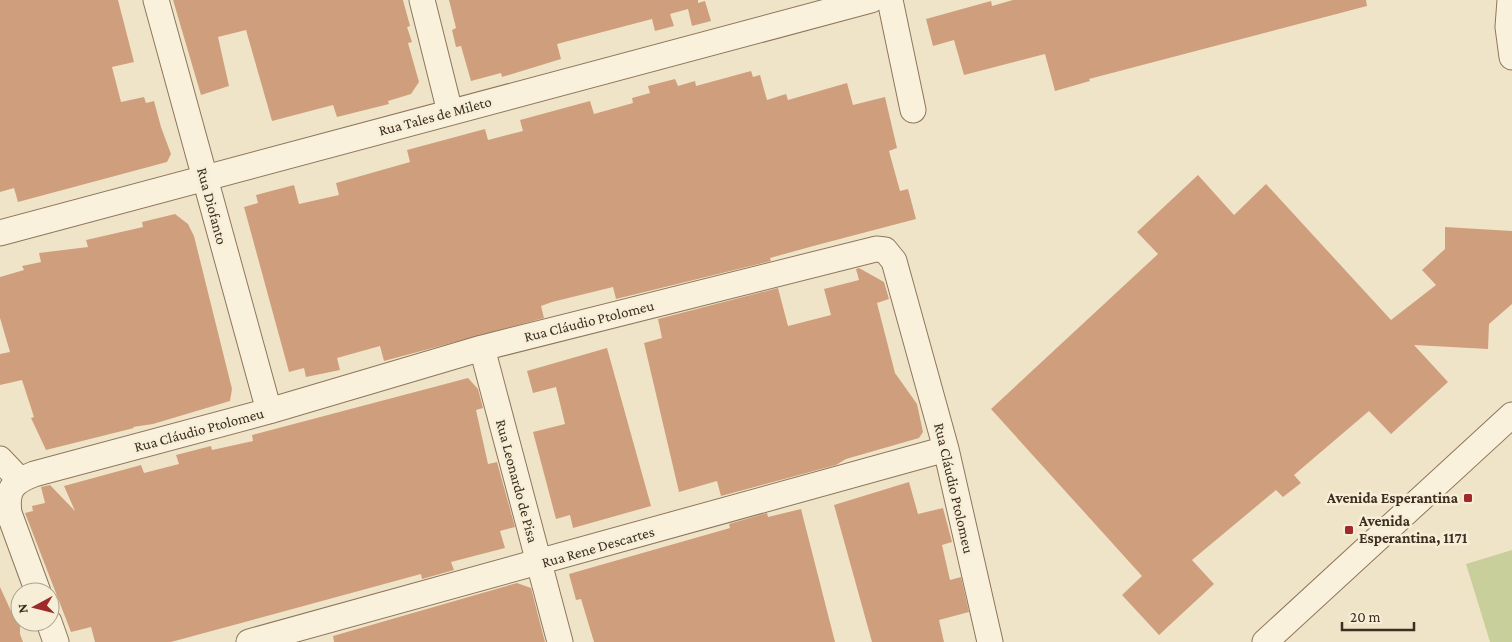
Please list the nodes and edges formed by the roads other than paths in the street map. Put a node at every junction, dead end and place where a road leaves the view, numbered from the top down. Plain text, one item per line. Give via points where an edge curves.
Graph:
1 (156, 0) edge
2 (422, 0) edge
3 (871, 0) edge
4 (890, 0) edge
5 (1510, 0) edge
6 (1512, 58) edge
7 (913, 110) dead end
8 (450, 112) junction
9 (204, 177) junction
10 (0, 233) edge
11 (482, 348) junction
12 (269, 411) junction
13 (1512, 416) edge
14 (946, 449) junction
15 (0, 459) edge
16 (19, 480) junction
17 (539, 563) junction
18 (34, 582) edge
19 (249, 642) edge
20 (560, 642) edge
21 (990, 642) edge
22 (1265, 642) edge

1 - 9 street, Rua Diofanto
2 - 8 street
3 - 8 street, Rua Tales de Mileto
4 - 7 street
5 - 6 street via 1508,27
8 - 9 street, Rua Tales de Mileto
9 - 10 street, Rua Tales de Mileto
9 - 12 street, Rua Diofanto
11 - 12 street, Rua Cláudio Ptolomeu
11 - 14 street, Rua Cláudio Ptolomeu via 868,250 885,250 894,261
11 - 17 street, Rua Leonardo de Pisa
12 - 16 street, Rua Cláudio Ptolomeu
13 - 22 street
14 - 17 street, Rua Rene Descartes
14 - 21 street, Rua Cláudio Ptolomeu
15 - 16 street
16 - 18 street via 7,500
17 - 19 street, Rua Rene Descartes
17 - 20 street, Rua Leonardo de Pisa

